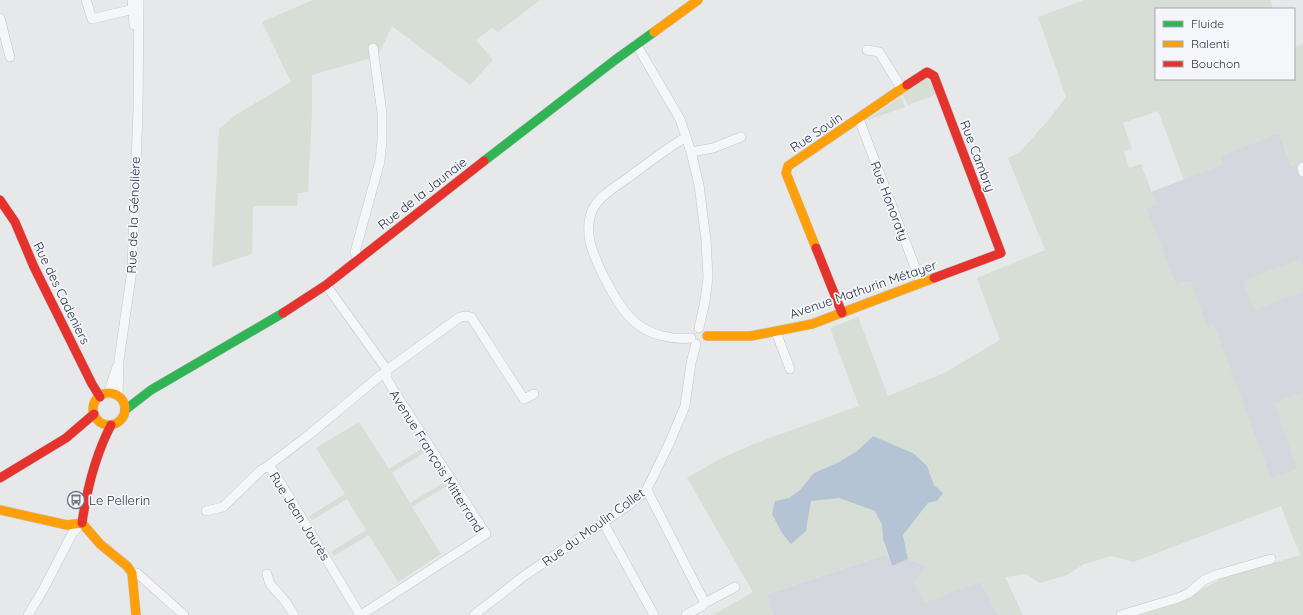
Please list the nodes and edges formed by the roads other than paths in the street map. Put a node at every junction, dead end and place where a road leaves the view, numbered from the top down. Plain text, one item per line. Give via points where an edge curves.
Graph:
1 (86, 0) edge
2 (132, 0) edge
3 (698, 0) edge
4 (137, 6) edge
5 (0, 18) edge
6 (636, 44) junction
7 (373, 48) dead end
8 (867, 50) dead end
9 (10, 57) dead end
10 (927, 72) joint
11 (902, 89) junction
12 (859, 119) junction
13 (686, 137) junction
14 (741, 137) dead end
15 (691, 152) junction
16 (1303, 167) edge
17 (1303, 172) edge
18 (0, 200) edge
19 (1001, 253) joint
20 (358, 260) junction
21 (921, 283) junction
22 (326, 285) junction
23 (842, 313) junction
24 (699, 328) junction
25 (776, 332) junction
26 (707, 336) junction
27 (693, 341) junction
28 (119, 360) junction
29 (790, 369) dead end
30 (387, 370) junction
31 (151, 390) junction
32 (534, 394) dead end
33 (104, 395) junction
34 (120, 398) junction
35 (125, 410) junction
36 (94, 414) junction
37 (100, 422) junction
38 (112, 425) junction
39 (66, 438) junction
40 (94, 461) junction
41 (269, 465) junction
42 (0, 478) edge
43 (646, 491) junction
44 (0, 510) edge
45 (206, 511) dead end
46 (603, 522) junction
47 (82, 523) junction
48 (1271, 558) dead end
49 (132, 573) junction
50 (266, 574) dead end
51 (734, 587) dead end
52 (705, 603) junction
53 (28, 615) edge
54 (136, 615) edge
55 (184, 615) edge
56 (294, 615) edge
57 (360, 615) edge
58 (474, 615) edge
59 (654, 615) edge
60 (686, 615) edge
61 (1121, 615) edge

1 - 4 street via 92,19
2 - 4 street, Rue de la Génolière
3 - 6 street, Rue de la Jaunaie
4 - 28 street, Rue de la Génolière via 138,70 132,270
5 - 9 street
6 - 13 street via 680,119
6 - 20 street, Rue de la Jaunaie
7 - 20 street via 382,113 382,140 380,161 355,252
8 - 11 street via 879,52
10 - 11 street, Rue Souin
10 - 19 street, Rue Cambry via 934,76
11 - 12 street, Rue Souin
12 - 21 street, Rue Honoraty
12 - 23 street, Rue Souin via 788,166 786,173
13 - 15 street
13 - 27 street via 606,194 593,209 589,224 590,241 597,259 622,308 636,323 652,332
14 - 15 street via 714,148
15 - 24 street via 699,185 708,277
16 - 17 street
18 - 33 street, Rue des Cadeniers via 14,222 92,384
19 - 21 street, Avenue Mathurin Métayer
20 - 22 street, Rue de la Jaunaie
21 - 23 street, Avenue Mathurin Métayer
22 - 30 street, Avenue François Mitterrand
22 - 31 street, Rue de la Jaunaie
23 - 25 street, Avenue Mathurin Métayer via 812,324
24 - 26 street
24 - 27 street via 692,331
25 - 26 street, Avenue Mathurin Métayer via 751,336
25 - 29 street
26 - 27 street via 703,343
27 - 43 street, Rue du Moulin Collet via 685,406 670,444
28 - 33 street, Rue de la Génolière
28 - 34 street, Rue de la Génolière
30 - 32 street, Rue Jean Jaurès via 460,317 467,316 471,317 524,399
30 - 41 street, Rue Jean Jaurès
30 - 57 street, Avenue François Mitterrand via 387,379 394,391 486,534
31 - 34 street, Rue de la Jaunaie
31 - 35 street, Rue de la Jaunaie
33 - 34 street
33 - 36 street via 94,404
34 - 35 street via 124,402
35 - 38 street via 122,418
36 - 37 street
36 - 39 street
37 - 38 street
37 - 39 street
37 - 40 street
38 - 40 street via 102,440
39 - 42 street
40 - 47 street
41 - 45 street via 223,507
41 - 57 street, Rue Jean Jaurès
43 - 46 street, Rue du Moulin Collet
43 - 52 street
44 - 47 street via 67,525
46 - 58 street, Rue du Moulin Collet via 524,576
46 - 59 street
47 - 49 street via 100,544
47 - 53 street via 72,534
48 - 61 street via 1204,580 1189,593 1178,598
49 - 54 street
49 - 55 street via 137,573
50 - 56 street via 270,584
51 - 52 street
52 - 60 street

